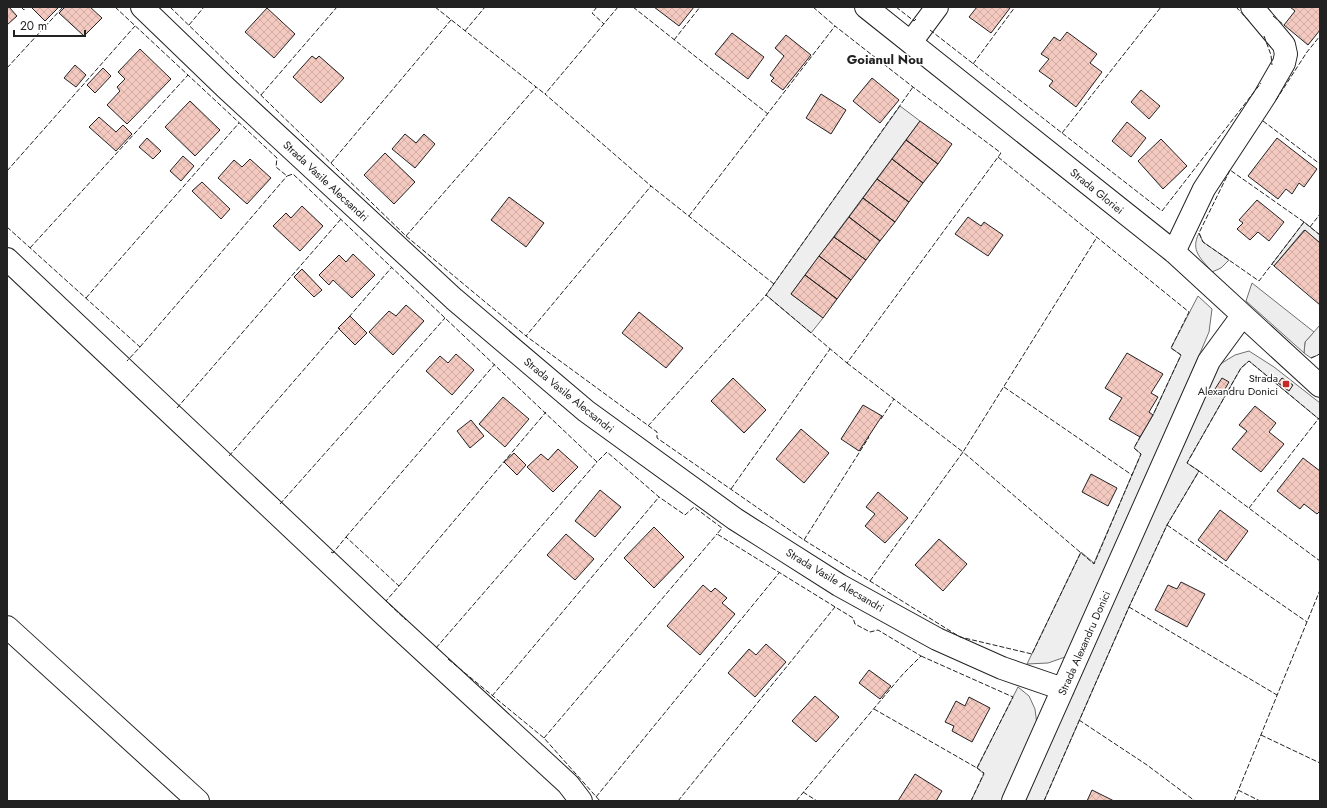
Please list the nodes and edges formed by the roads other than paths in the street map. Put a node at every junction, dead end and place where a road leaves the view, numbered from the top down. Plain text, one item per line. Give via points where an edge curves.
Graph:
1 (142, 7) edge
2 (866, 7) edge
3 (937, 7) edge
4 (1252, 7) edge
5 (910, 42) junction
6 (1174, 252) junction
7 (7, 259) edge
8 (1242, 316) junction
9 (1318, 381) edge
10 (7, 627) edge
11 (1063, 688) junction
12 (198, 801) edge
13 (581, 801) edge
14 (1013, 801) edge

1 - 11 street, Strada Vasile Alecsandri via 454,299 586,411 735,519 839,585 937,639 1002,668
2 - 5 street, Strada Gloriei
3 - 5 street
4 - 6 street via 1284,45 1284,63 1266,96 1204,190
5 - 6 street, Strada Gloriei
6 - 8 street, Strada Gloriei
7 - 13 street via 379,610 568,784
8 - 9 street, Strada Gloriei
8 - 11 street, Strada Alexandru Donici via 1209,361
10 - 12 street
11 - 14 street, Strada Alexandru Donici

